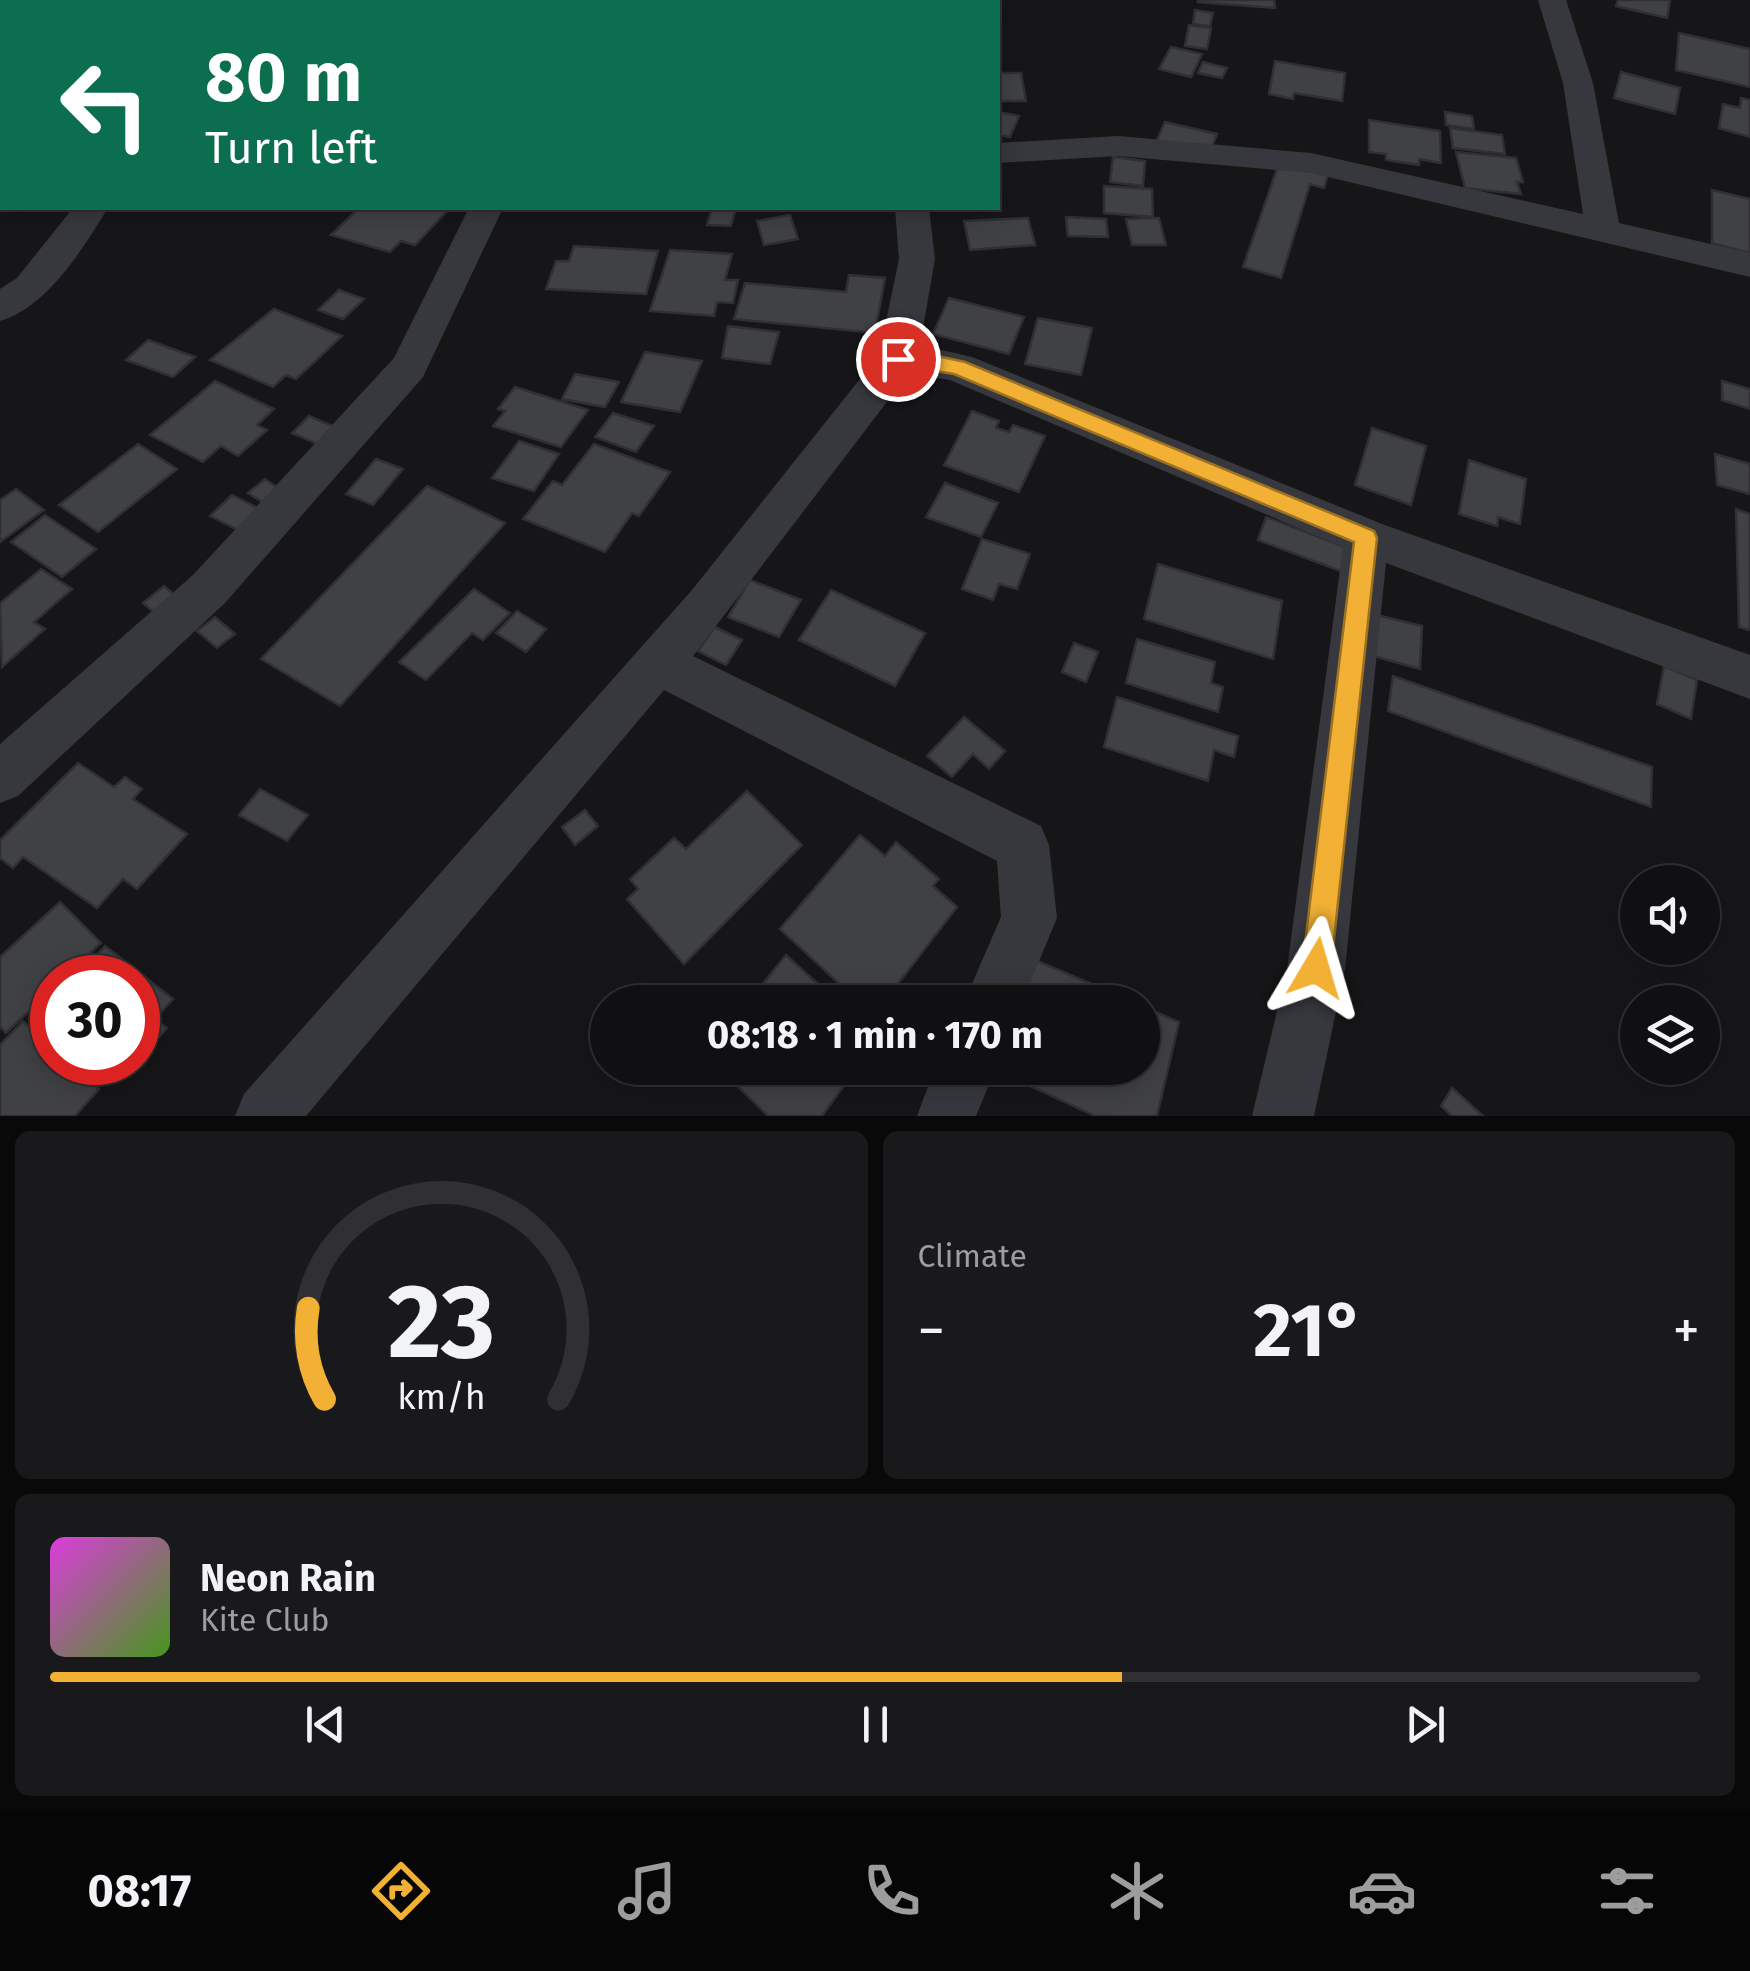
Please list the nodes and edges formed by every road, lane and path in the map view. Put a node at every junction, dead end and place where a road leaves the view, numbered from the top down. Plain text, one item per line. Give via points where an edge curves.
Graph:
1 (1552, 0) edge
2 (1000, 154) edge
3 (89, 210) edge
4 (485, 210) edge
5 (912, 210) edge
6 (1603, 230) junction
7 (1750, 264) edge
8 (0, 308) edge
9 (898, 359) junction
10 (1366, 538) junction
11 (658, 664) junction
12 (1750, 677) edge
13 (0, 778) edge
14 (1000, 985) edge
15 (266, 1116) edge
16 (1283, 1116) edge

1 - 6 street via 1578,84
2 - 6 street via 1118,146 1310,163
3 - 8 street via 30,287
4 - 13 street via 409,367 209,590
5 - 9 street via 917,258
6 - 7 street
9 - 10 street via 958,368
9 - 11 street
10 - 12 street
10 - 16 street via 1316,968
11 - 14 street via 1022,844 1029,918
11 - 15 street

